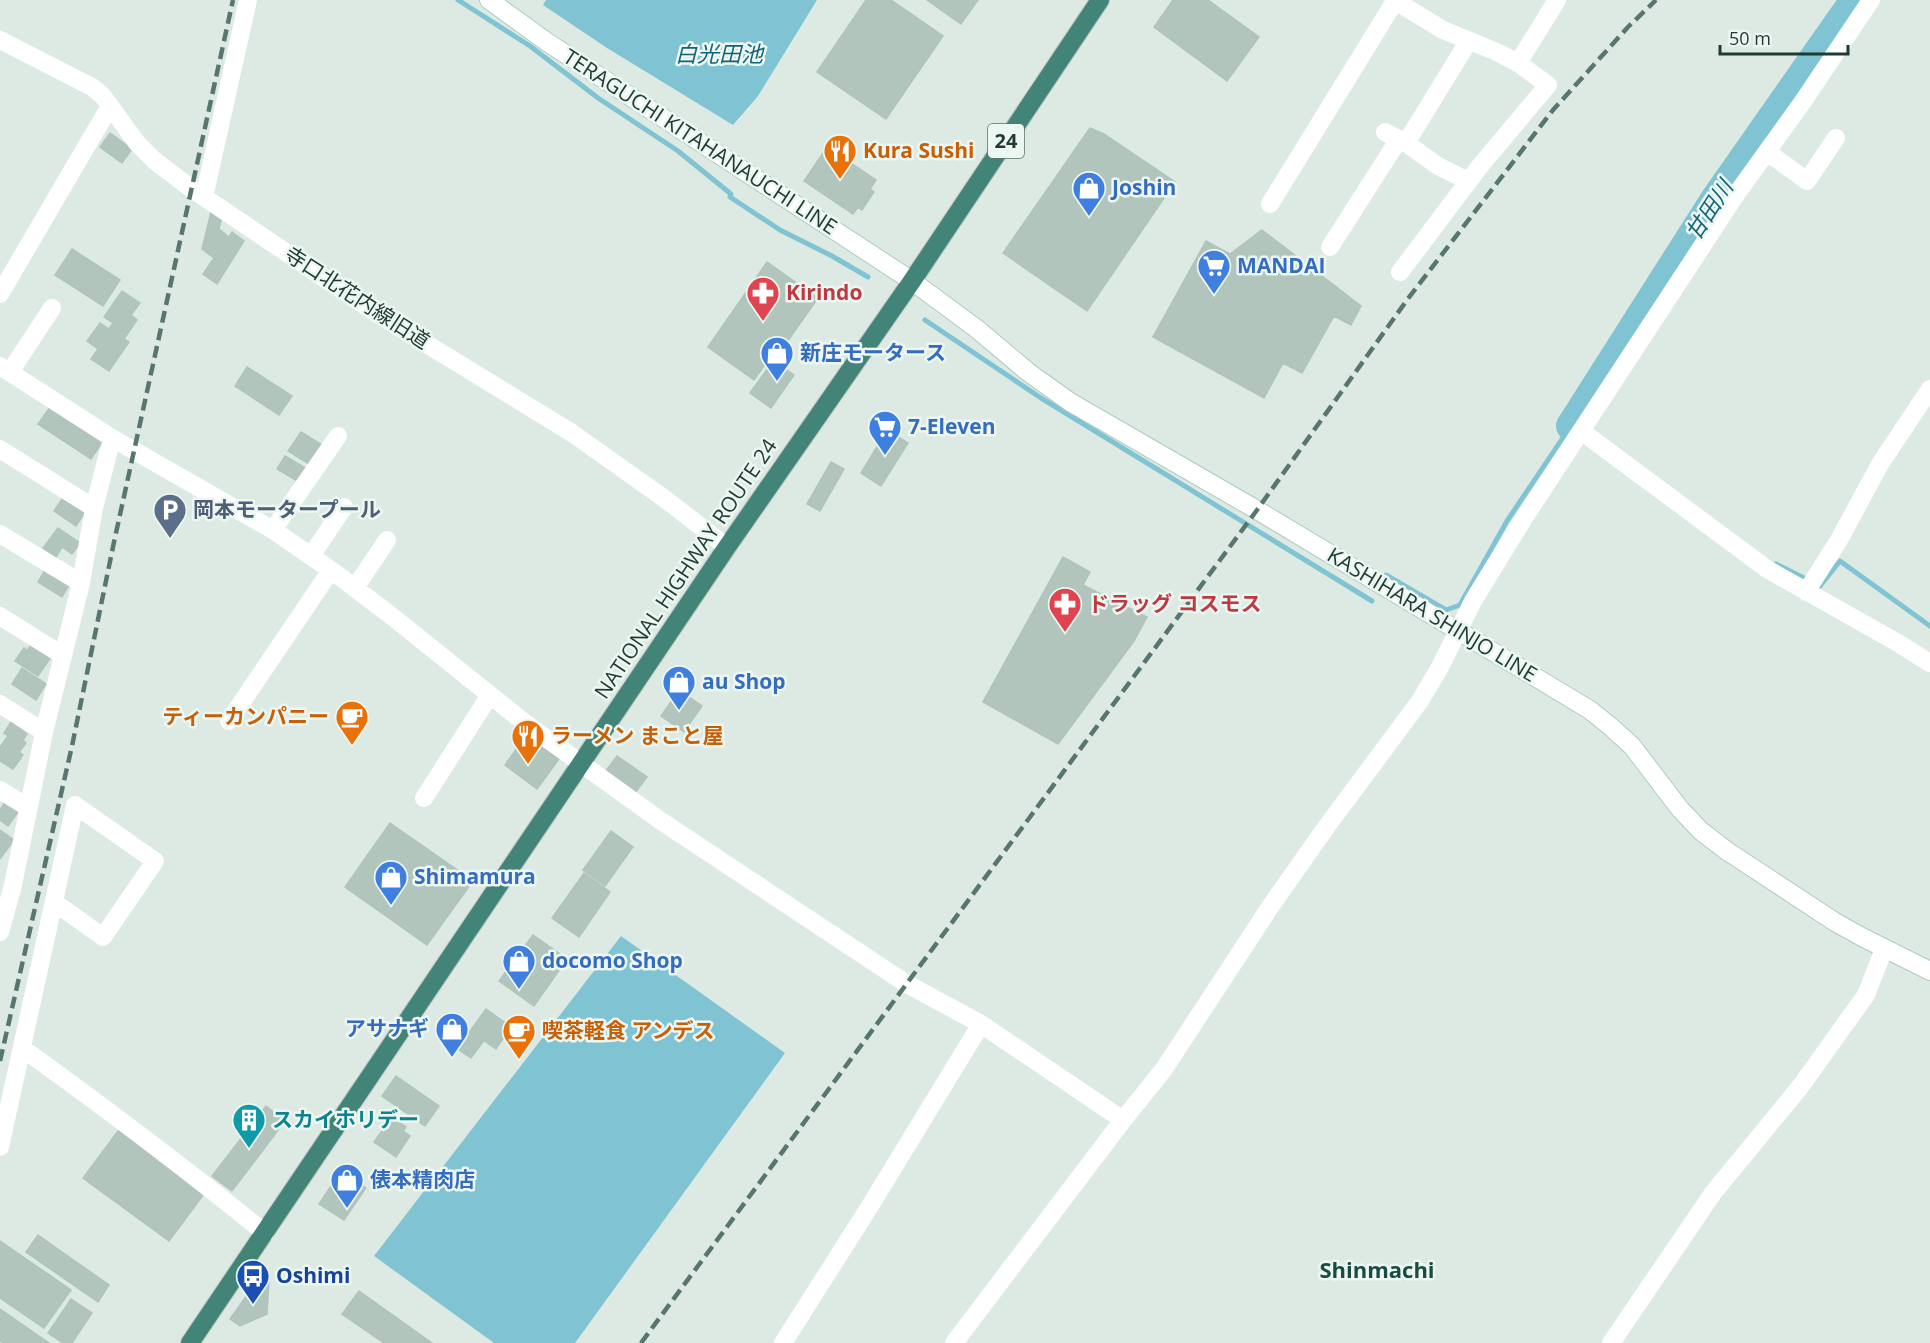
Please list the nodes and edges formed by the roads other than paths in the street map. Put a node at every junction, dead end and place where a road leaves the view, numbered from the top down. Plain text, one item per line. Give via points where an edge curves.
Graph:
1 (248, 0) edge
2 (489, 0) edge
3 (1101, 0) edge
4 (1395, 0) edge
5 (1557, 0) edge
6 (1871, 0) edge
7 (0, 40) edge
8 (1468, 42) junction
9 (1518, 63) junction
10 (111, 106) junction
11 (1397, 138) junction
12 (1836, 138) dead end
13 (1767, 152) junction
14 (1468, 181) junction
15 (204, 197) junction
16 (1270, 204) dead end
17 (1330, 247) dead end
18 (1400, 272) dead end
19 (912, 281) junction
20 (0, 294) edge
21 (52, 308) dead end
22 (5, 369) edge
23 (1930, 389) edge
24 (1581, 431) junction
25 (338, 436) dead end
26 (112, 438) junction
27 (0, 449) edge
28 (344, 507) dead end
29 (94, 508) junction
30 (273, 530) junction
31 (0, 534) edge
32 (387, 540) dead end
33 (727, 547) junction
34 (311, 556) junction
35 (331, 570) junction
36 (81, 584) junction
37 (355, 588) junction
38 (1806, 592) junction
39 (0, 616) edge
40 (1457, 631) junction
41 (62, 655) junction
42 (1930, 663) edge
43 (490, 695) junction
44 (0, 704) edge
45 (229, 721) dead end
46 (44, 732) junction
47 (581, 764) junction
48 (0, 790) edge
49 (424, 798) dead end
50 (29, 808) junction
51 (6, 881) edge
52 (54, 902) junction
53 (0, 932) edge
54 (1884, 949) junction
55 (1930, 971) edge
56 (981, 1024) junction
57 (22, 1048) junction
58 (1123, 1120) junction
59 (0, 1147) edge
60 (264, 1233) junction
61 (190, 1343) edge
62 (783, 1343) edge
63 (954, 1343) edge
64 (1611, 1343) edge

1 - 15 street
2 - 19 street, TERAGUCHI KITAHANAUCHI LINE
3 - 19 highway, NATIONAL HIGHWAY ROUTE 24 / 24
4 - 8 street
4 - 16 street
5 - 9 street
6 - 13 street
7 - 10 street, 寺口北花内線旧道 via 92,87
8 - 9 street
8 - 11 street
9 - 14 street via 1548,85
10 - 15 street, 寺口北花内線旧道 via 137,143
10 - 20 street
11 - 14 street
11 - 17 street
12 - 13 street via 1806,181
13 - 24 street
14 - 18 street
15 - 33 street, 寺口北花内線旧道 via 376,313 572,434
19 - 33 highway, NATIONAL HIGHWAY ROUTE 24 / 24
19 - 40 street, KASHIHARA SHINJO LINE via 1070,402
21 - 22 street
22 - 26 street
23 - 38 street via 1880,464
24 - 38 street via 1759,564
24 - 40 street
25 - 30 street
26 - 29 street
26 - 30 street
27 - 29 street
28 - 34 street
29 - 36 street
30 - 34 street
31 - 36 street
32 - 37 street
33 - 47 highway, NATIONAL HIGHWAY ROUTE 24 / 24
34 - 35 street
35 - 37 street
35 - 45 street
36 - 41 street
37 - 43 street
38 - 42 street
39 - 41 street
40 - 54 street, KASHIHARA SHINJO LINE via 1611,726 1701,831 1835,922
40 - 58 street via 1420,701 1302,862 1175,1054
41 - 46 street
43 - 47 street
43 - 49 street
44 - 46 street
46 - 50 street
47 - 56 street via 907,984
47 - 60 highway, NATIONAL HIGHWAY ROUTE 24 / 24
48 - 50 street
50 - 51 street
51 - 53 street
52 - 52 street via 75,805 155,861 103,936
52 - 57 street
54 - 55 street, KASHIHARA SHINJO LINE
54 - 64 street via 1866,995 1800,1087 1713,1193
56 - 58 street
56 - 62 street
57 - 59 street
57 - 60 street via 179,1164
58 - 63 street
60 - 61 highway, NATIONAL HIGHWAY ROUTE 24 / 24

